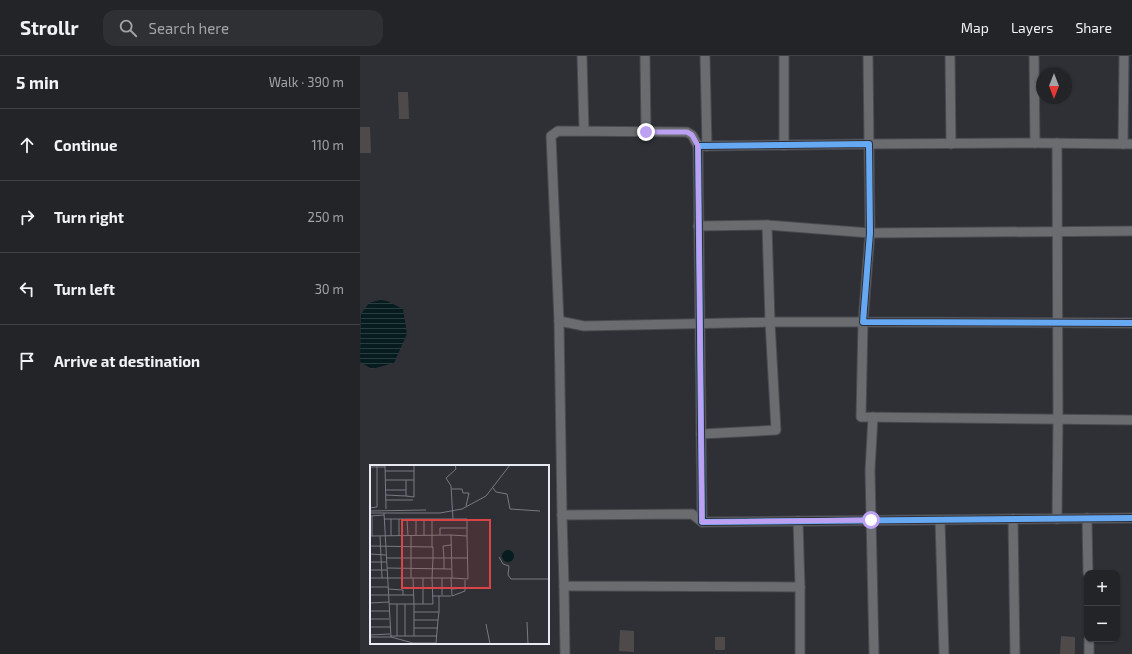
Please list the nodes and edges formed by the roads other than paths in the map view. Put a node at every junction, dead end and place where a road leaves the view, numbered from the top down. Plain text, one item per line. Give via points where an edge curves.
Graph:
1 (582, 56) edge
2 (645, 56) edge
3 (705, 56) edge
4 (784, 56) edge
5 (868, 56) edge
6 (950, 56) edge
7 (1034, 56) edge
8 (1124, 56) edge
9 (584, 131) junction
10 (646, 132) junction
11 (1035, 143) junction
12 (1057, 143) junction
13 (869, 144) junction
14 (951, 144) junction
15 (1128, 144) edge
16 (784, 145) junction
17 (702, 146) junction
18 (698, 226) junction
19 (767, 226) junction
20 (1132, 231) edge
21 (1058, 232) junction
22 (870, 233) junction
23 (559, 321) junction
24 (770, 322) junction
25 (863, 322) junction
26 (700, 323) junction
27 (1058, 323) junction
28 (1132, 323) edge
29 (873, 417) junction
30 (1058, 419) junction
31 (1132, 420) edge
32 (701, 434) junction
33 (562, 515) junction
34 (1057, 518) junction
35 (1088, 518) junction
36 (1132, 518) edge
37 (1013, 519) junction
38 (871, 520) junction
39 (940, 520) junction
40 (798, 521) junction
41 (702, 522) junction
42 (1088, 570) edge
43 (564, 586) junction
44 (800, 587) junction
45 (1089, 642) edge
46 (565, 654) edge
47 (800, 654) edge
48 (874, 654) edge
49 (944, 654) edge
50 (1016, 654) edge
51 (1089, 654) edge

1 - 9 street
2 - 10 street
3 - 17 street
4 - 16 street
5 - 13 street
6 - 14 street
7 - 11 street
8 - 15 street
9 - 10 street
9 - 23 street via 558,131 551,136
10 - 17 street via 687,132
11 - 12 street
11 - 14 street
12 - 15 street
12 - 21 street
13 - 14 street
13 - 16 street
13 - 22 street
16 - 17 street
17 - 18 street
18 - 19 street
18 - 26 street
19 - 22 street
19 - 24 street
20 - 21 street
21 - 22 street
21 - 27 street
22 - 25 street
23 - 26 street via 584,326
23 - 33 street
24 - 25 street
24 - 26 street
24 - 32 street via 776,430
25 - 27 street
25 - 29 street via 861,416
26 - 32 street
27 - 28 street
27 - 30 street
29 - 30 street
29 - 38 street
30 - 31 street
30 - 34 street
32 - 41 street
33 - 41 street via 692,514
33 - 43 street
34 - 35 street
34 - 37 street
35 - 36 street
35 - 42 street
37 - 39 street
37 - 50 street
38 - 39 street
38 - 40 street
38 - 48 street
39 - 49 street
40 - 41 street
40 - 44 street
43 - 44 street
43 - 46 street
44 - 47 street
45 - 51 street

